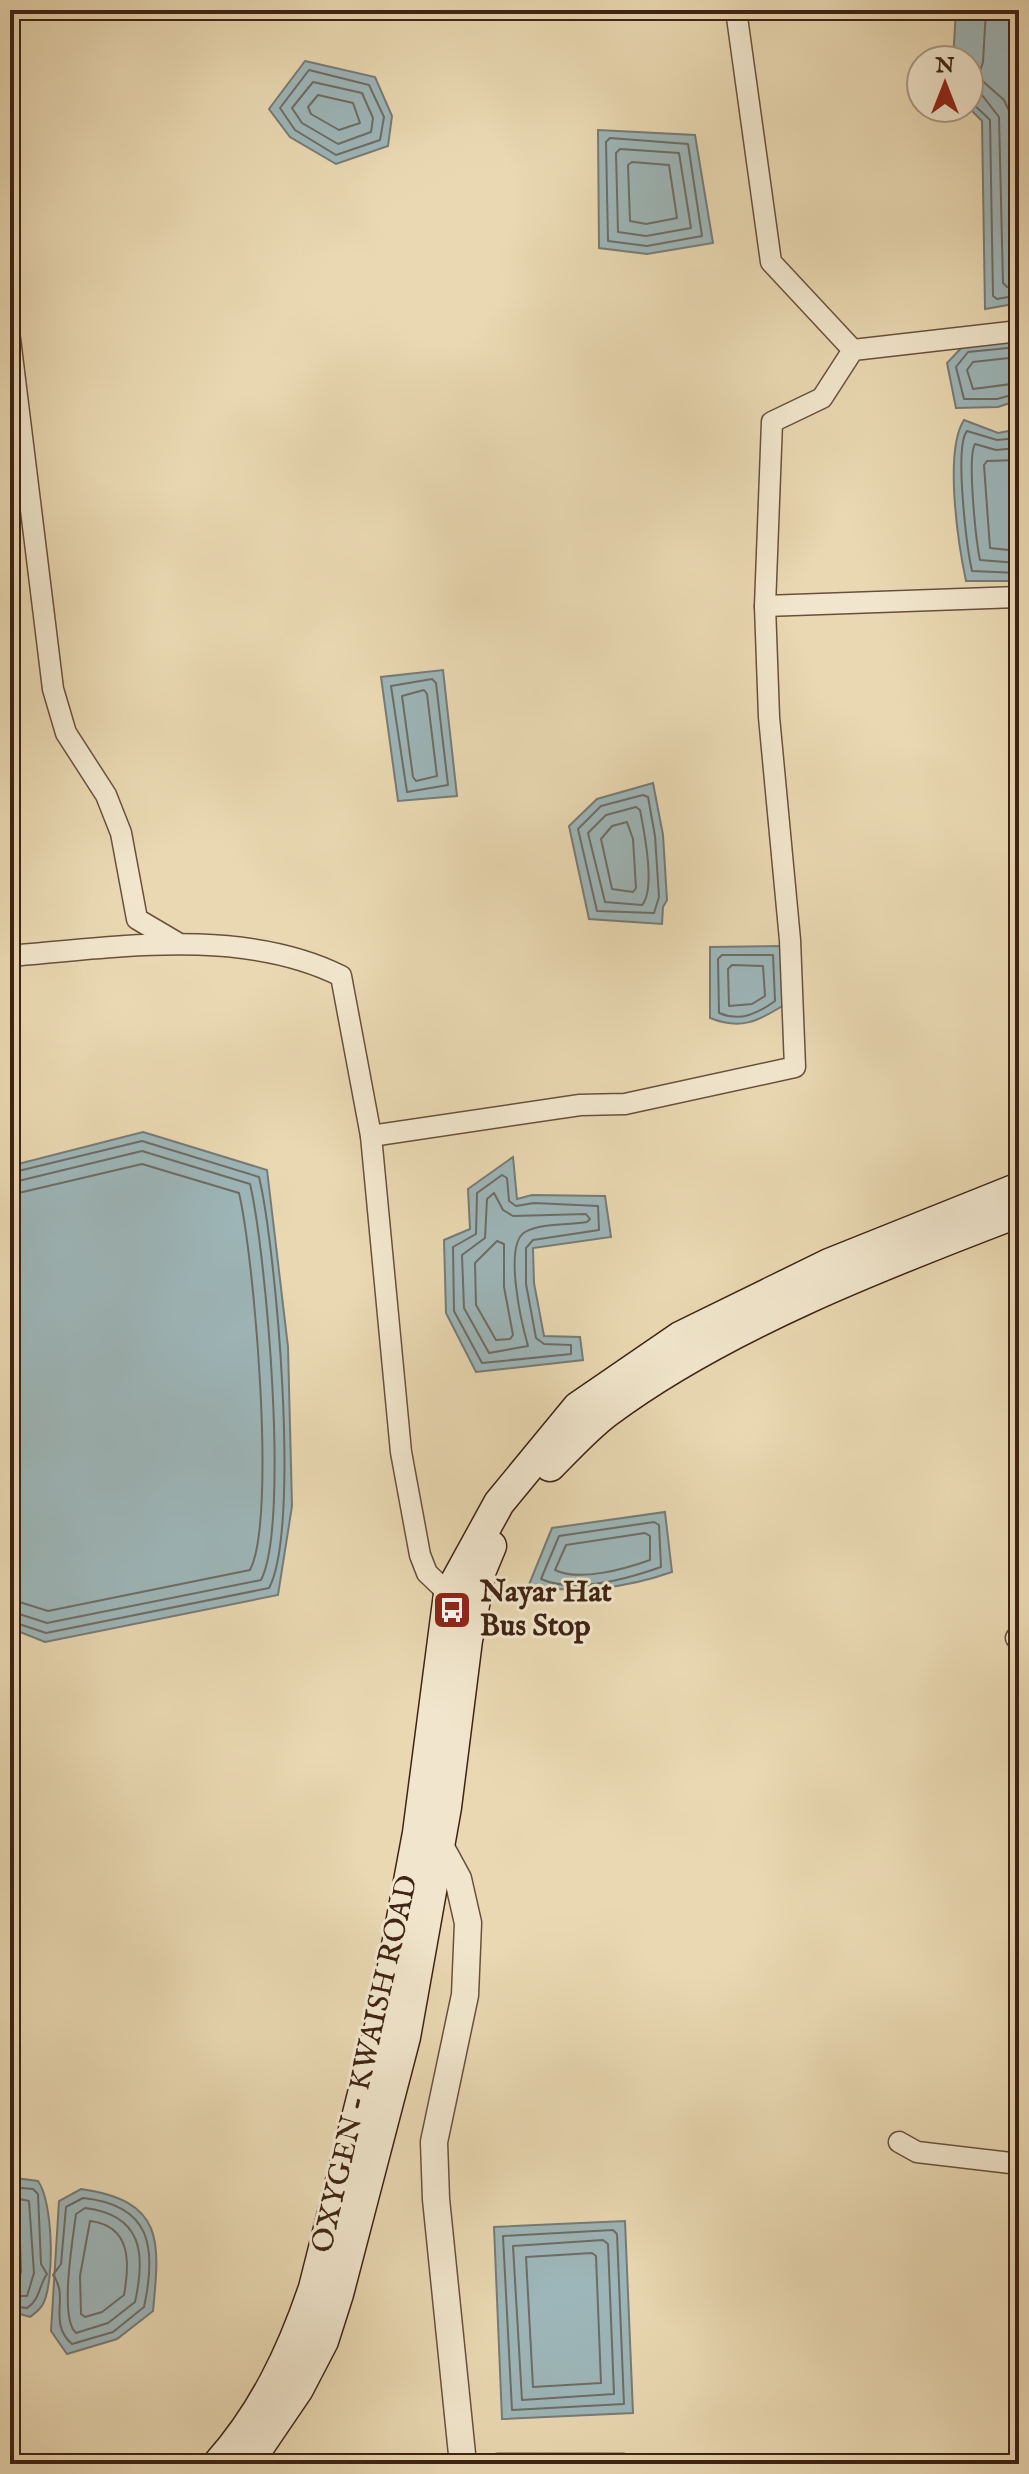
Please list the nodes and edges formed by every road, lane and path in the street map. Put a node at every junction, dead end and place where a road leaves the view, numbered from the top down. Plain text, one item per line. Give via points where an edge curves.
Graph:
1 (736, 10) edge
2 (1019, 331) edge
3 (10, 339) edge
4 (853, 350) junction
5 (1019, 597) edge
6 (765, 606) junction
7 (176, 942) junction
8 (10, 956) edge
9 (371, 1136) junction
10 (1019, 1188) edge
11 (1019, 1212) edge
12 (449, 1594) junction
13 (429, 1839) junction
14 (899, 2142) dead end
15 (1019, 2164) edge
16 (218, 2464) edge
17 (247, 2464) edge
18 (463, 2464) edge
19 (498, 2464) edge
20 (623, 2464) edge

1 - 4 street via 771,262
2 - 4 street
3 - 7 street via 53,689 66,733 106,795 121,833 137,919
4 - 6 street via 822,398 772,422
5 - 6 street
6 - 9 street via 795,1067 625,1104 580,1105
7 - 8 street
7 - 9 street via 308,959 341,976
9 - 12 street via 401,1452 420,1555 427,1573
10 - 12 main road, OXYGEN - KWAISH ROAD via 829,1264 680,1337 578,1407 499,1503
11 - 13 main road, OXYGEN - KWAISH ROAD via 825,1291 692,1358 606,1413 539,1476 500,1527 481,1570
12 - 13 main road, OXYGEN - KWAISH ROAD
13 - 16 main road, OXYGEN - KWAISH ROAD via 299,2334 274,2387
13 - 17 main road, OXYGEN - KWAISH ROAD via 405,2037 338,2294 323,2341 298,2389
13 - 18 street via 458,1879 468,1923 465,1995 434,2142
14 - 15 street via 917,2152
19 - 20 street

